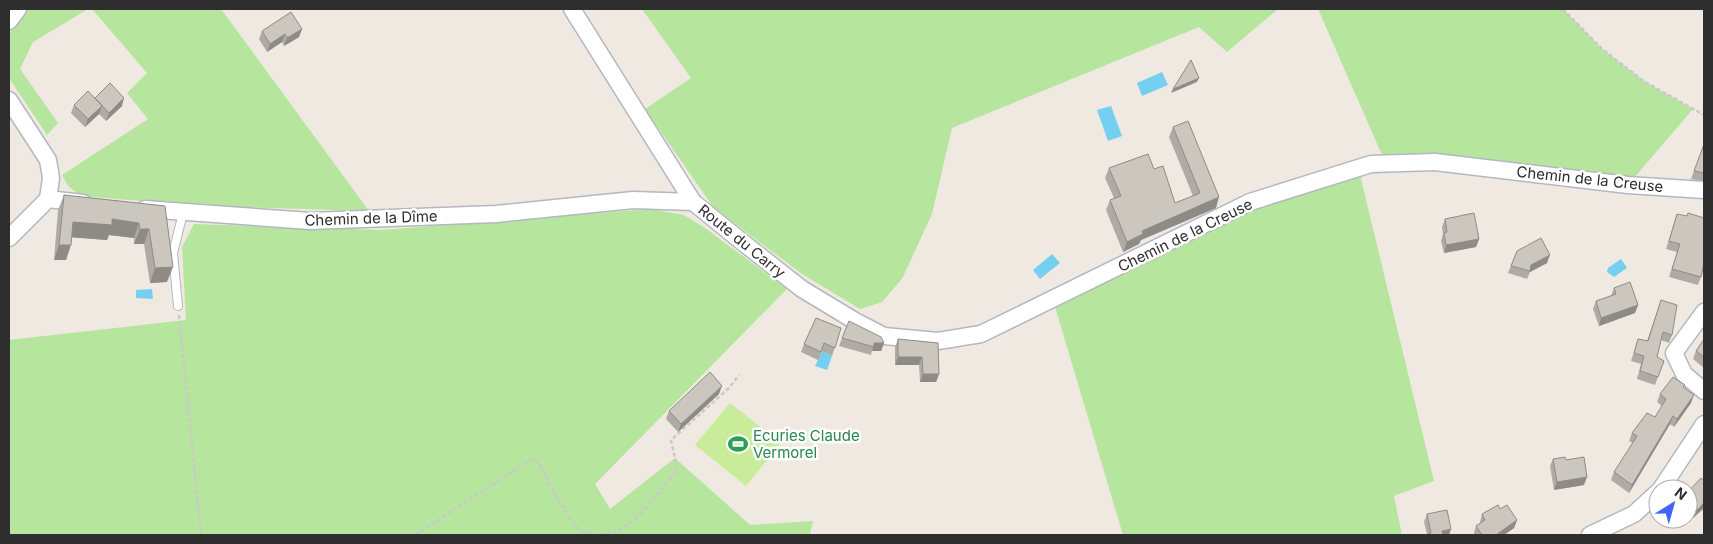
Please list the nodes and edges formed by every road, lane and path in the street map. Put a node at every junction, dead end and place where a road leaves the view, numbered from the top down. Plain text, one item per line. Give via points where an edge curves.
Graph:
1 (18, 9) edge
2 (572, 9) edge
3 (1563, 9) edge
4 (9, 21) edge
5 (9, 100) edge
6 (1704, 115) edge
7 (1704, 190) edge
8 (48, 199) junction
9 (693, 202) junction
10 (96, 204) edge
11 (125, 207) edge
12 (183, 213) junction
13 (9, 238) edge
14 (178, 306) joint
15 (1704, 312) edge
16 (884, 336) joint
17 (739, 375) dead end
18 (1704, 391) edge
19 (1704, 424) edge
20 (1699, 447) edge
21 (1670, 479) edge
22 (1648, 501) edge
23 (201, 535) edge
24 (415, 535) edge
25 (1590, 535) edge

1 - 4 street
2 - 9 street, Route du Carry
3 - 6 path via 1602,49 1645,82
5 - 8 street via 48,160 51,178
7 - 16 street, Chemin de la Creuse via 1628,185 1435,162 1371,164 1250,202 981,334 938,341
8 - 10 street
8 - 13 street
9 - 12 street, Chemin de la Dîme via 633,200 496,214 310,221
9 - 16 street, Route du Carry via 802,289
11 - 12 street, Chemin de la Dîme
12 - 14 lane via 173,253
14 - 23 path
15 - 18 street via 1674,353 1684,374
17 - 24 path via 671,440 676,468 674,474 635,520 622,529 605,535 591,535 579,529 547,482 543,468 532,459
19 - 20 street
20 - 21 street
22 - 25 street via 1634,514

